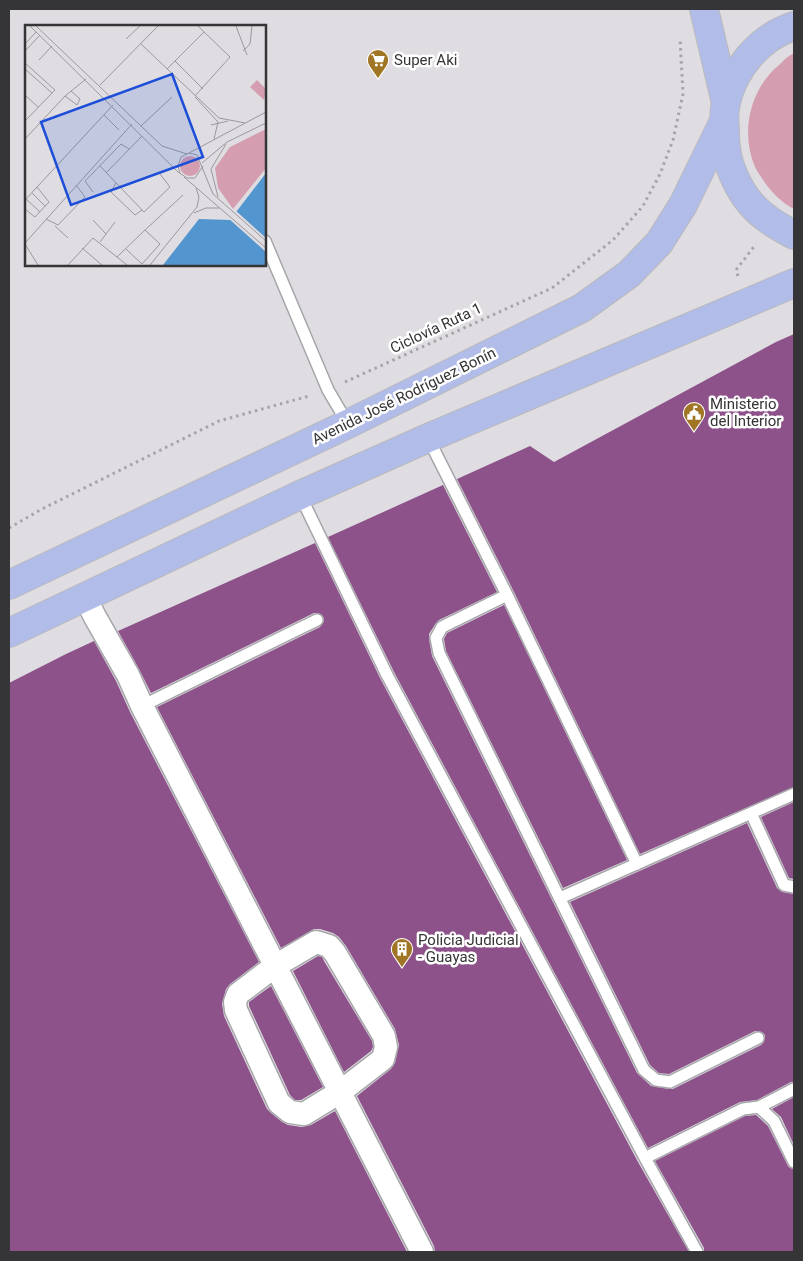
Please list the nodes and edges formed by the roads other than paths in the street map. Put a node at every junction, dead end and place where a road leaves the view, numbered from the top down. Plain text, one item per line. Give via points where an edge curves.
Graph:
1 (705, 14) edge
2 (794, 26) edge
3 (725, 112) junction
4 (783, 229) edge
5 (266, 243) edge
6 (794, 283) edge
7 (348, 424) junction
8 (428, 438) junction
9 (300, 495) junction
10 (9, 585) edge
11 (507, 595) junction
12 (85, 597) junction
13 (317, 620) dead end
14 (9, 633) edge
15 (142, 706) junction
16 (794, 794) edge
17 (751, 813) junction
18 (637, 864) junction
19 (794, 887) edge
20 (560, 898) junction
21 (275, 966) junction
22 (758, 1038) dead end
23 (794, 1089) edge
24 (340, 1092) junction
25 (759, 1107) junction
26 (645, 1158) junction
27 (794, 1162) edge
28 (422, 1252) edge
29 (697, 1252) edge

1 - 3 main road
2 - 3 main road, Avenida José Rodríguez Bonín via 767,39 748,56 734,79
3 - 4 main road via 726,150 735,178 751,203
3 - 7 main road, Avenida José Rodríguez Bonín via 684,205 659,243 629,274 582,308
5 - 7 lane via 328,390
6 - 8 main road
7 - 10 main road, Avenida José Rodríguez Bonín
8 - 9 main road
8 - 11 lane
9 - 12 main road
9 - 26 lane via 387,675
11 - 18 lane
11 - 20 lane via 442,627 436,638 439,653
12 - 14 main road
12 - 15 street
13 - 15 lane
15 - 21 street
16 - 17 lane
17 - 18 lane
17 - 19 lane via 784,886
18 - 20 lane
20 - 22 lane via 644,1070 656,1080 670,1082
21 - 24 street
21 - 24 street via 238,994 235,1002 279,1103 290,1112 304,1114
21 - 24 street via 316,942 329,946 384,1036 384,1059
23 - 25 lane
24 - 28 street
25 - 26 lane via 743,1109
25 - 27 lane via 774,1121
26 - 29 lane

